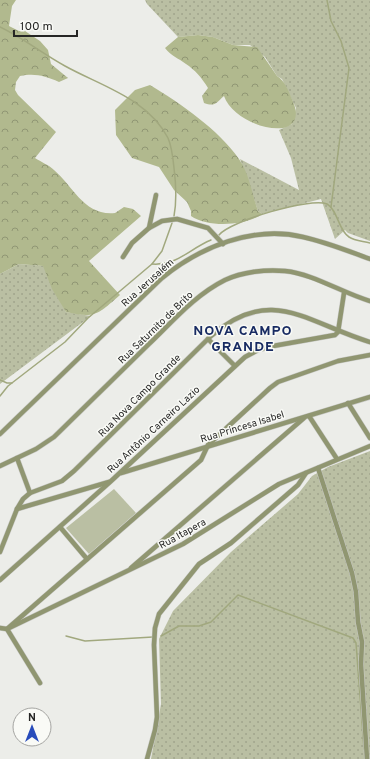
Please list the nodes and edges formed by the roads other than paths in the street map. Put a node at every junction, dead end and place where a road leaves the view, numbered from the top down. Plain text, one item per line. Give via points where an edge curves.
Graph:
1 (156, 195) dead end
2 (149, 228) junction
3 (223, 244) junction
4 (123, 257) dead end
5 (370, 259) edge
6 (344, 293) junction
7 (370, 301) edge
8 (338, 332) junction
9 (208, 339) junction
10 (370, 342) edge
11 (370, 355) edge
12 (234, 365) junction
13 (370, 396) edge
14 (348, 403) junction
15 (307, 416) junction
16 (0, 434) edge
17 (370, 438) edge
18 (208, 446) junction
19 (370, 446) edge
20 (17, 458) junction
21 (337, 459) junction
22 (0, 466) edge
23 (318, 468) junction
24 (119, 473) junction
25 (307, 473) junction
26 (110, 482) junction
27 (30, 493) junction
28 (17, 509) junction
29 (60, 527) junction
30 (0, 552) edge
31 (87, 559) junction
32 (126, 572) junction
33 (0, 580) edge
34 (0, 628) edge
35 (7, 629) junction
36 (40, 683) dead end
37 (147, 759) edge
38 (367, 759) edge

1 - 2 street
2 - 3 street via 162,221 177,219 208,228
2 - 4 street via 132,243
3 - 5 street, Rua Jerusalém via 256,234 295,236 328,244
3 - 16 street, Rua Jerusalém via 191,257 162,278
6 - 7 street, Rua Saturnito de Brito
6 - 8 street
6 - 20 street, Rua Saturnito de Brito via 306,276 285,271 245,274 226,279 186,307 54,437
8 - 9 street, Rua Nova Campo Grande via 311,318 277,310 264,310 248,312 234,318
8 - 10 street, Rua Nova Campo Grande
8 - 12 street, Rua Antônio Carneiro Lazio via 332,336 258,350
9 - 12 street
9 - 27 street, Rua Nova Campo Grande via 74,471 58,483
11 - 18 street via 338,361 278,382
12 - 24 street, Rua Antônio Carneiro Lazio
13 - 14 street, Rua Princesa Isabel
14 - 15 street, Rua Princesa Isabel
14 - 17 street
15 - 18 street, Rua Princesa Isabel
15 - 21 street
15 - 32 street
18 - 24 street, Rua Princesa Isabel
18 - 31 street via 202,460
19 - 21 street, Rua Itapera
20 - 22 street, Rua Saturnito de Brito
20 - 27 street
21 - 23 street, Rua Itapera
23 - 25 street, Rua Itapera
23 - 38 street via 356,592 362,642
24 - 26 street, Rua Antônio Carneiro Lazio
25 - 32 street, Rua Itapera via 279,484 202,533
25 - 37 street via 298,485 237,538 199,564 160,614 155,628 154,645 157,717
26 - 28 street
26 - 29 street, Rua Antônio Carneiro Lazio
27 - 28 street
28 - 30 street
29 - 31 street
29 - 33 street, Rua Antônio Carneiro Lazio
31 - 35 street
32 - 35 street, Rua Itapera
34 - 35 street
35 - 36 street

